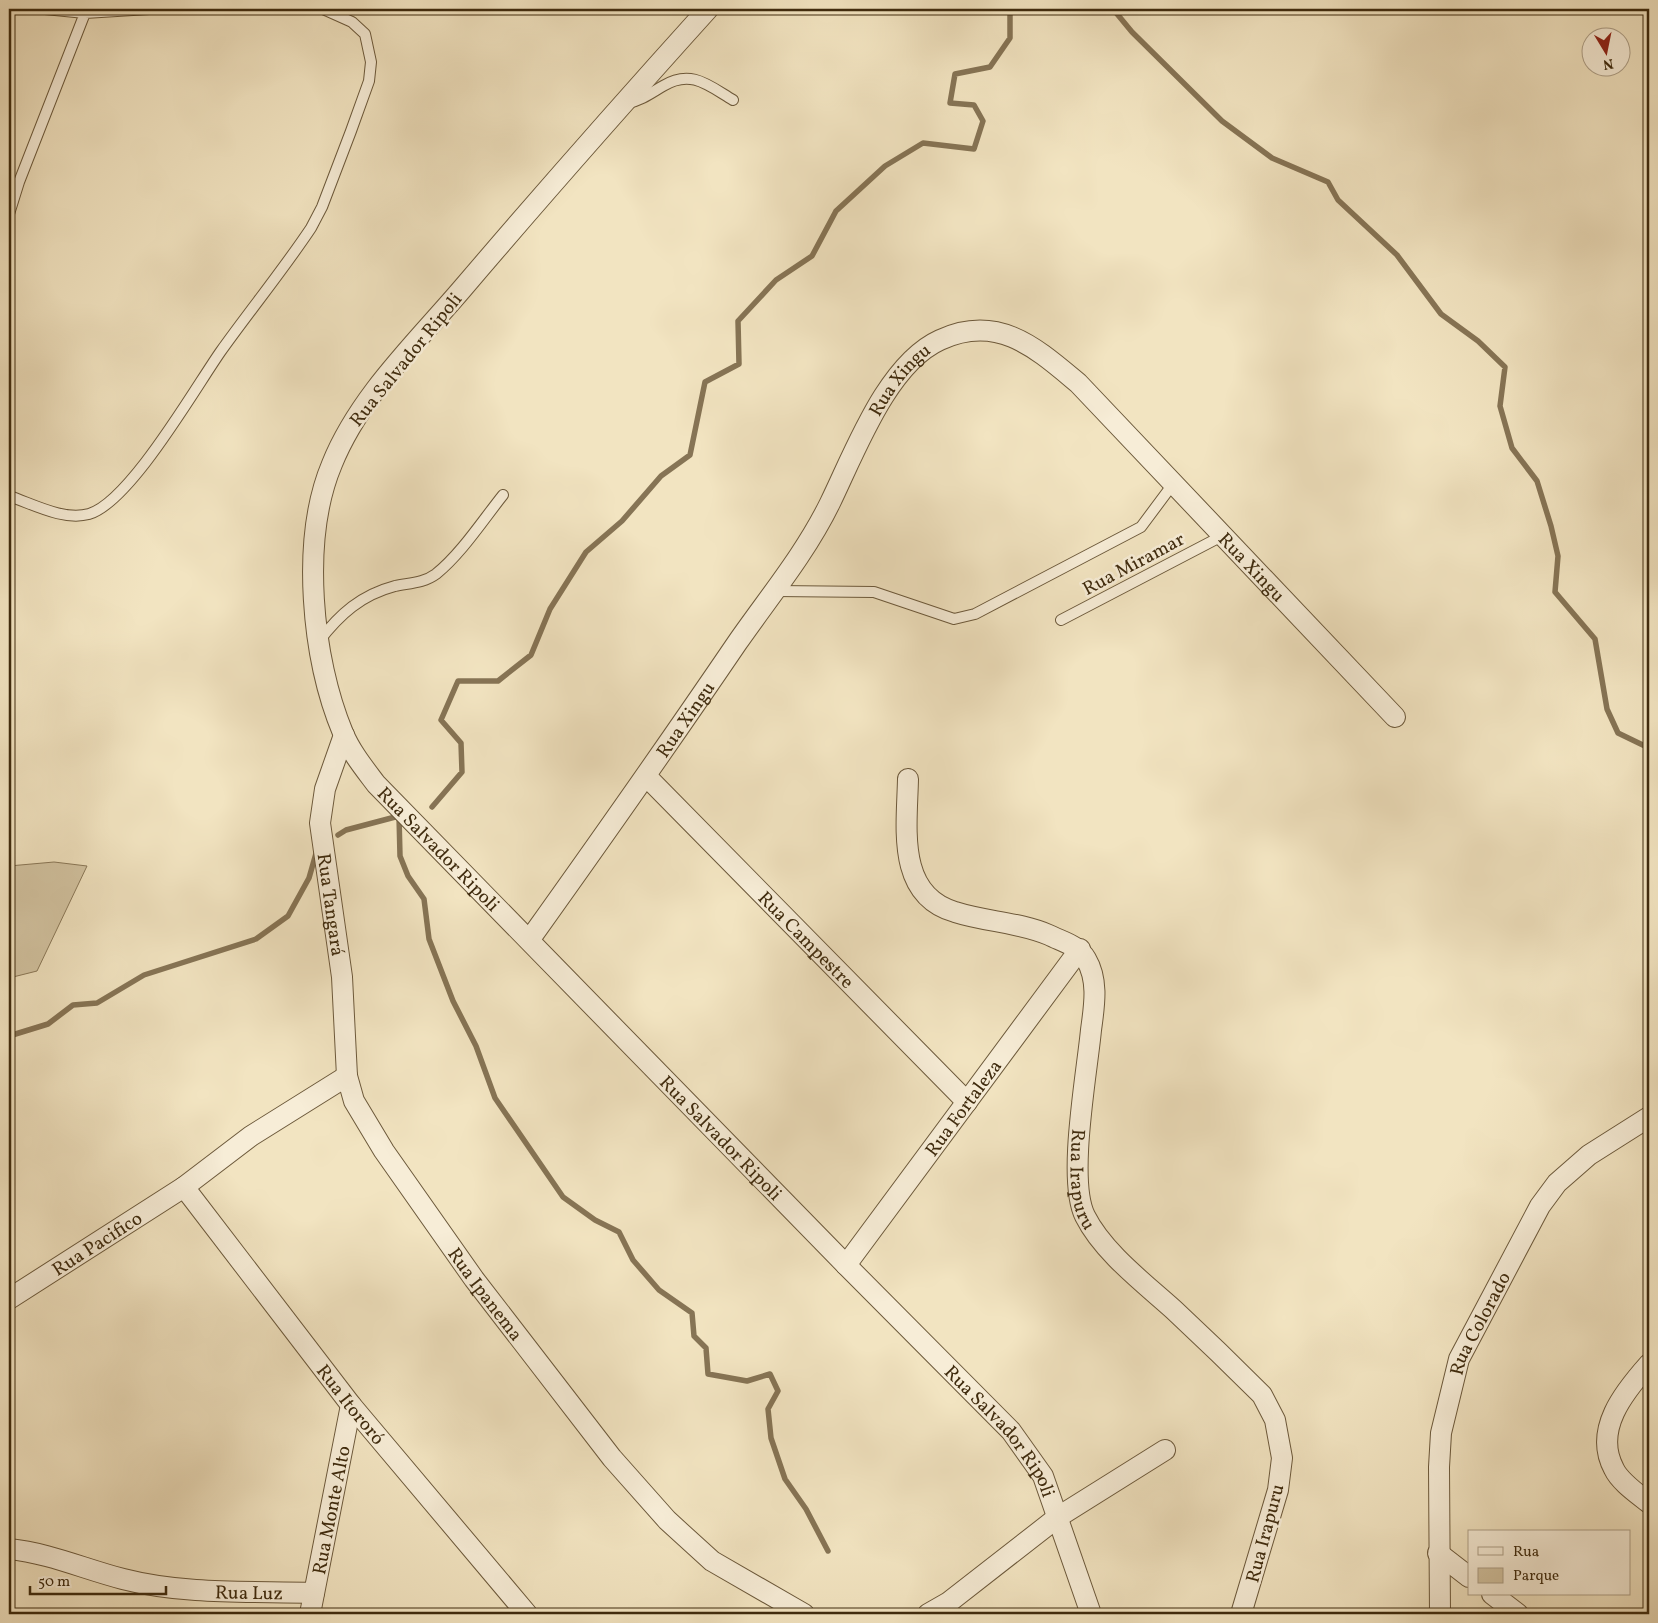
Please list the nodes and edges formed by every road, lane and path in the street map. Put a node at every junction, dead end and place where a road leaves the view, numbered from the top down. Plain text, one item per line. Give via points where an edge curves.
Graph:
1 (45, 9) edge
2 (149, 9) edge
3 (323, 9) edge
4 (708, 9) edge
5 (85, 13) junction
6 (733, 100) dead end
7 (622, 105) junction
8 (9, 214) edge
9 (1173, 484) junction
10 (503, 495) dead end
11 (9, 496) edge
12 (1222, 536) junction
13 (772, 592) junction
14 (1061, 620) dead end
15 (318, 642) junction
16 (1395, 717) dead end
17 (344, 735) junction
18 (646, 776) junction
19 (908, 779) dead end
20 (530, 939) junction
21 (1080, 950) junction
22 (346, 1076) junction
23 (967, 1102) junction
24 (1649, 1117) edge
25 (184, 1187) junction
26 (846, 1265) junction
27 (9, 1299) edge
28 (1649, 1364) edge
29 (352, 1405) junction
30 (1165, 1450) dead end
31 (1644, 1499) edge
32 (1058, 1517) junction
33 (9, 1549) edge
34 (1438, 1553) junction
35 (1468, 1576) edge
36 (314, 1593) junction
37 (1495, 1596) edge
38 (523, 1612) edge
39 (310, 1614) edge
40 (804, 1614) edge
41 (928, 1614) edge
42 (1091, 1614) edge
43 (1241, 1614) edge
44 (1440, 1614) edge
45 (1518, 1614) edge

1 - 5 lane
2 - 5 lane
3 - 11 lane via 352,22 365,34 371,62 369,82 351,132 311,228 220,352 155,449 106,506 89,514 63,514
4 - 7 street, Rua Salvador Ripoli
5 - 8 lane via 18,182
6 - 7 lane via 697,79 687,78 670,82 638,101
7 - 15 street, Rua Salvador Ripoli via 376,389 348,429 330,466 317,520 312,584
9 - 12 street, Rua Xingu
9 - 13 lane via 1141,527 975,614 954,618 874,592
9 - 13 street, Rua Xingu via 1078,383 1038,350 1009,334 980,329 956,333 914,358 880,400 818,528
10 - 15 lane via 435,576 360,599 337,618
12 - 14 lane, Rua Miramar
12 - 16 street, Rua Xingu
13 - 18 street, Rua Xingu
15 - 17 street, Rua Salvador Ripoli via 324,674
17 - 20 street, Rua Salvador Ripoli via 376,784
17 - 22 street, Rua Tangará via 325,789 320,823 342,977
18 - 20 street, Rua Xingu
18 - 23 street, Rua Campestre
19 - 21 street via 906,847 911,872 938,906 1031,927
20 - 26 street, Rua Salvador Ripoli
21 - 23 street, Rua Fortaleza
21 - 43 street, Rua Irapuru via 1090,970 1095,995 1078,1162 1078,1196 1084,1215 1128,1268 1262,1394 1275,1420 1280,1440 1282,1458 1278,1490
22 - 25 street via 251,1136
22 - 40 street, Rua Ipanema via 354,1101 384,1151 474,1279 612,1458 667,1520 712,1561
23 - 26 street, Rua Fortaleza
24 - 34 street, Rua Colorado via 1589,1155 1557,1183 1540,1206 1458,1359 1441,1434
25 - 27 street, Rua Pacifico
25 - 29 street, Rua Itororó
26 - 32 street, Rua Salvador Ripoli via 1012,1431 1043,1476
28 - 31 street via 1614,1410 1606,1442 1614,1471
29 - 36 street, Rua Monte Alto
29 - 38 street, Rua Itororó
30 - 32 street
32 - 41 street via 949,1602
32 - 42 street, Rua Salvador Ripoli
33 - 36 street, Rua Luz via 48,1555 123,1579 155,1585 198,1590
34 - 35 street
34 - 44 street, Rua Colorado
36 - 39 street, Rua Monte Alto
37 - 45 street

